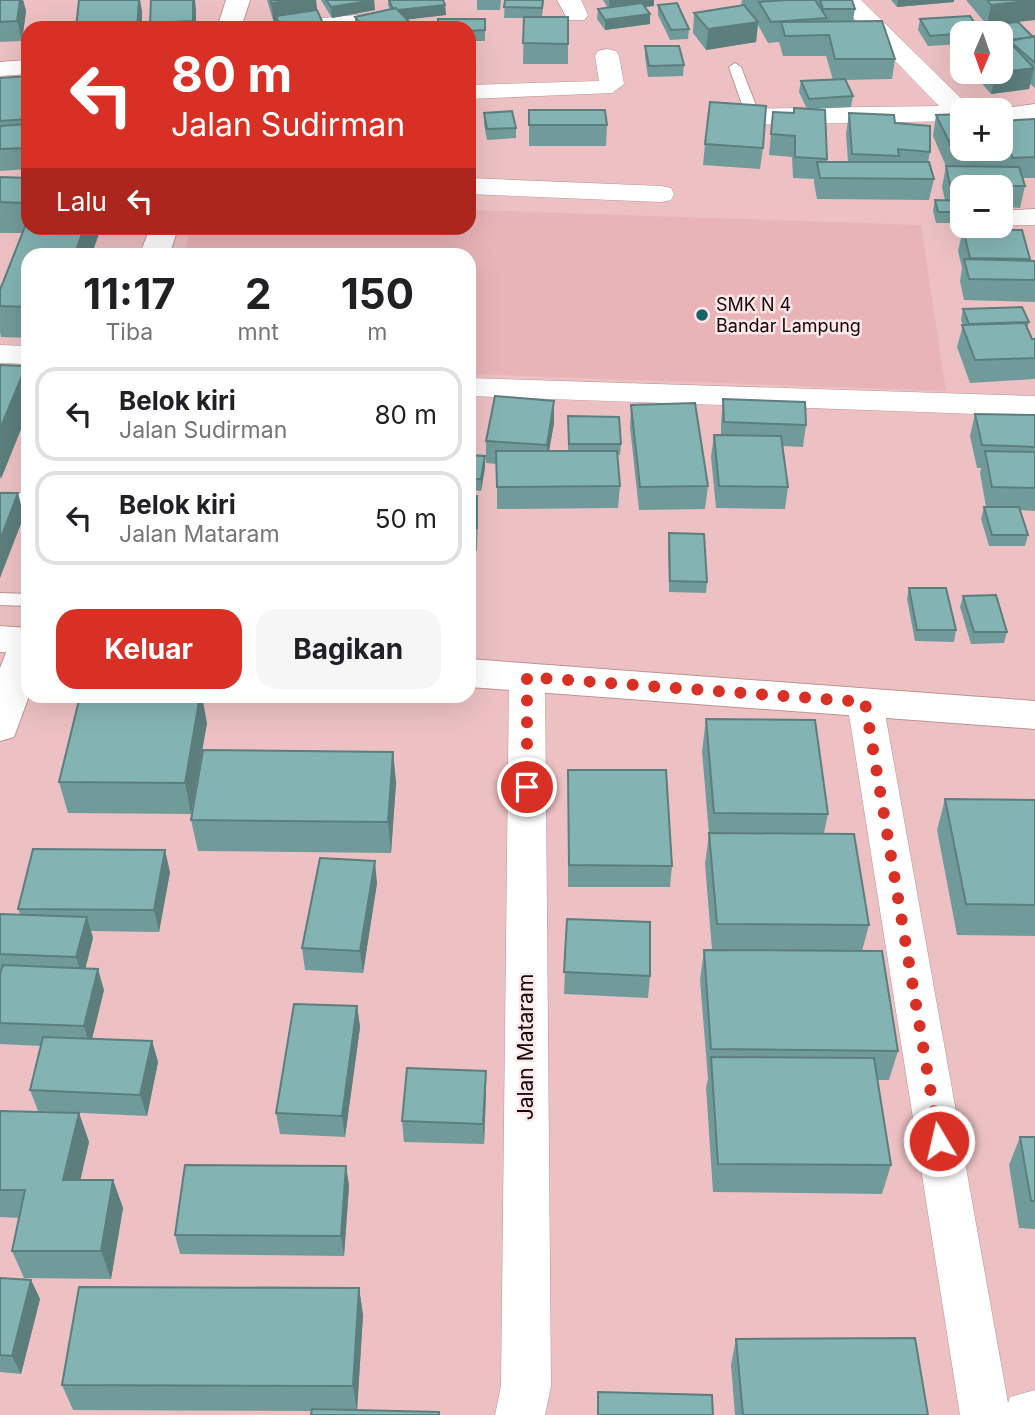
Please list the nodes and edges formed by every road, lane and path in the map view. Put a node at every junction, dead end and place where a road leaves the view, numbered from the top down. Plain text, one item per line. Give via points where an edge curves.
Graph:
1 (238, 0) edge
2 (848, 0) edge
3 (231, 21) edge
4 (607, 56) dead end
5 (735, 67) dead end
6 (21, 68) edge
7 (0, 69) edge
8 (476, 92) edge
9 (950, 103) edge
10 (950, 112) edge
11 (1035, 112) edge
12 (1013, 113) edge
13 (754, 116) junction
14 (727, 117) edge
15 (476, 186) edge
16 (661, 194) dead end
17 (1035, 217) edge
18 (1013, 218) edge
19 (0, 354) edge
20 (21, 355) edge
21 (476, 387) edge
22 (1035, 406) edge
23 (0, 503) edge
24 (21, 504) edge
25 (0, 599) edge
26 (21, 600) edge
27 (0, 639) edge
28 (21, 640) edge
29 (21, 662) edge
30 (476, 673) edge
31 (527, 677) junction
32 (865, 702) junction
33 (1035, 715) edge
34 (0, 727) edge
35 (520, 1415) edge
36 (985, 1415) edge
37 (1028, 1415) edge
38 (1035, 1415) edge

1 - 3 main road
2 - 9 street
4 - 8 street via 612,84 603,88
5 - 13 lane
6 - 7 street
10 - 13 street
11 - 12 street
13 - 14 street
15 - 16 street
17 - 18 street
19 - 20 street
21 - 22 street
23 - 24 street
25 - 26 lane
27 - 28 main road
29 - 34 main road
30 - 31 main road
31 - 32 main road
31 - 35 street, Jalan Mataram via 526,1386
32 - 33 main road
32 - 36 street
37 - 38 street

